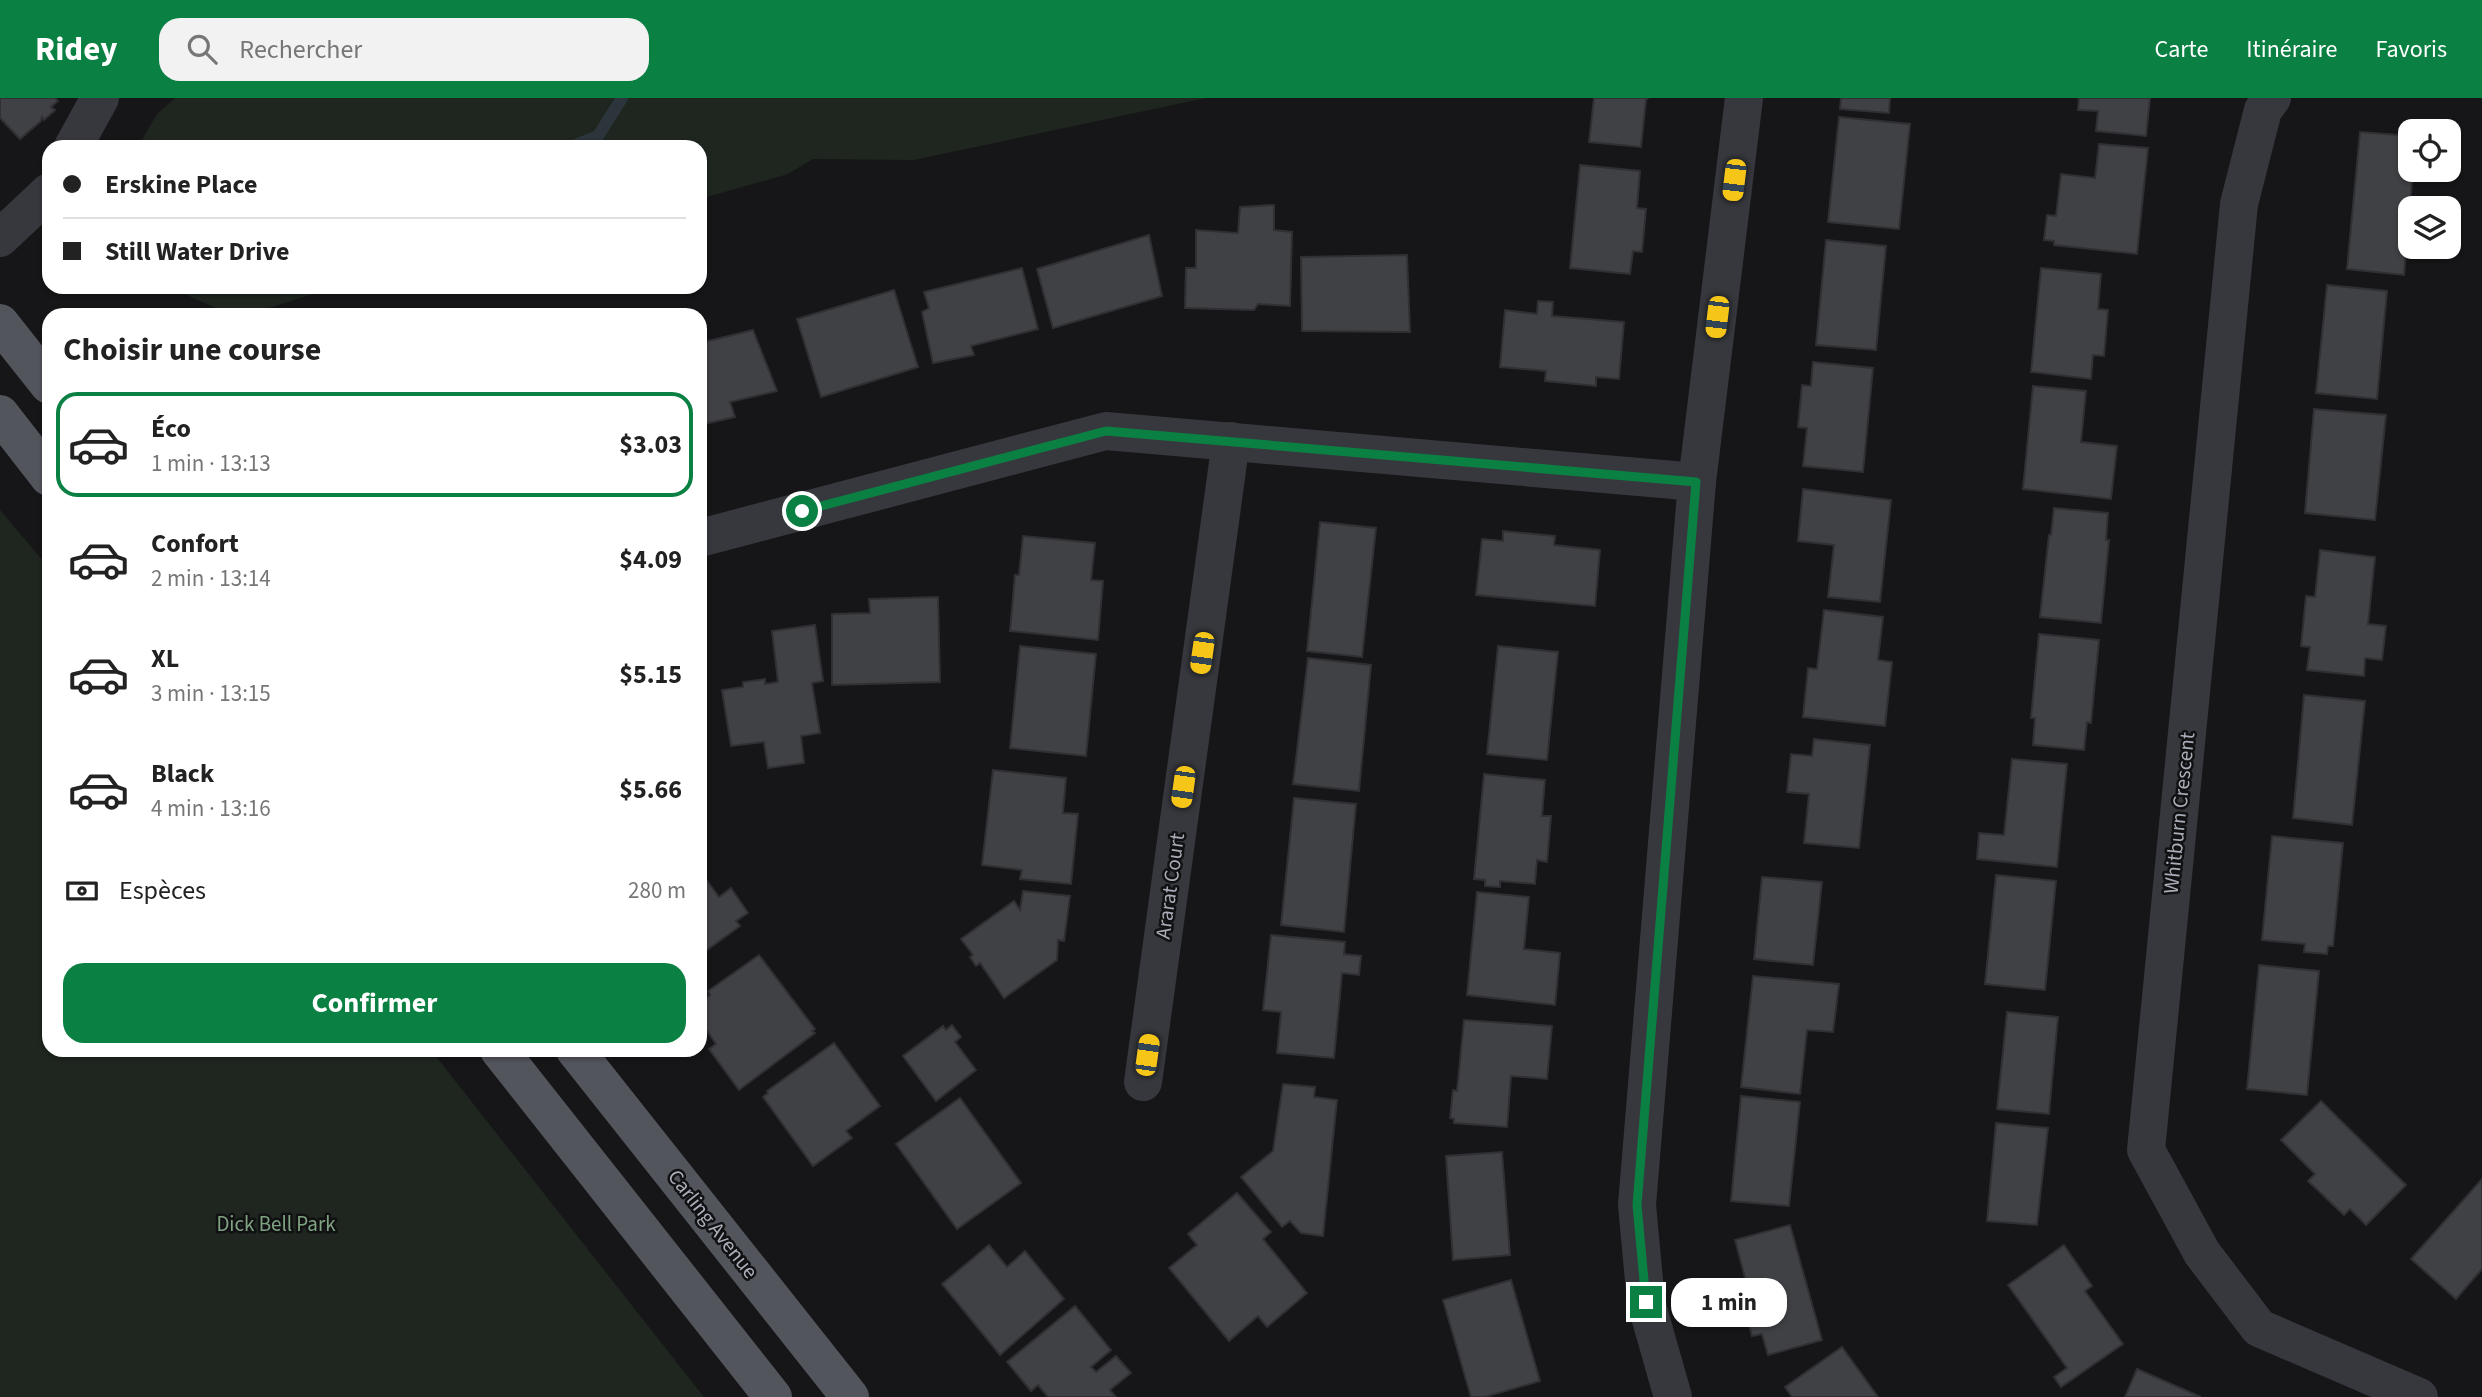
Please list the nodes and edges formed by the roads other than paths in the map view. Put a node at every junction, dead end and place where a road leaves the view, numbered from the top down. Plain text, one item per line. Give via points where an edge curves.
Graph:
1 (100, 98) edge
2 (1744, 98) edge
3 (2272, 98) edge
4 (78, 140) edge
5 (42, 199) edge
6 (0, 238) edge
7 (0, 323) edge
8 (42, 375) edge
9 (0, 414) edge
10 (1231, 441) junction
11 (42, 468) edge
12 (1696, 482) junction
13 (707, 536) edge
14 (505, 1057) edge
15 (581, 1057) edge
16 (1143, 1082) dead end
17 (773, 1397) edge
18 (850, 1397) edge
19 (1673, 1397) edge
20 (2419, 1397) edge

1 - 4 street
2 - 12 street
3 - 20 street, Whitburn Crescent via 2263,110 2239,204 2146,1150 2202,1253 2259,1328
5 - 6 street
7 - 8 main road
9 - 11 main road
10 - 12 street
10 - 13 street via 1106,431
10 - 16 street, Ararat Court
12 - 19 street via 1637,1205 1646,1302
14 - 17 main road
15 - 18 main road, Carling Avenue

